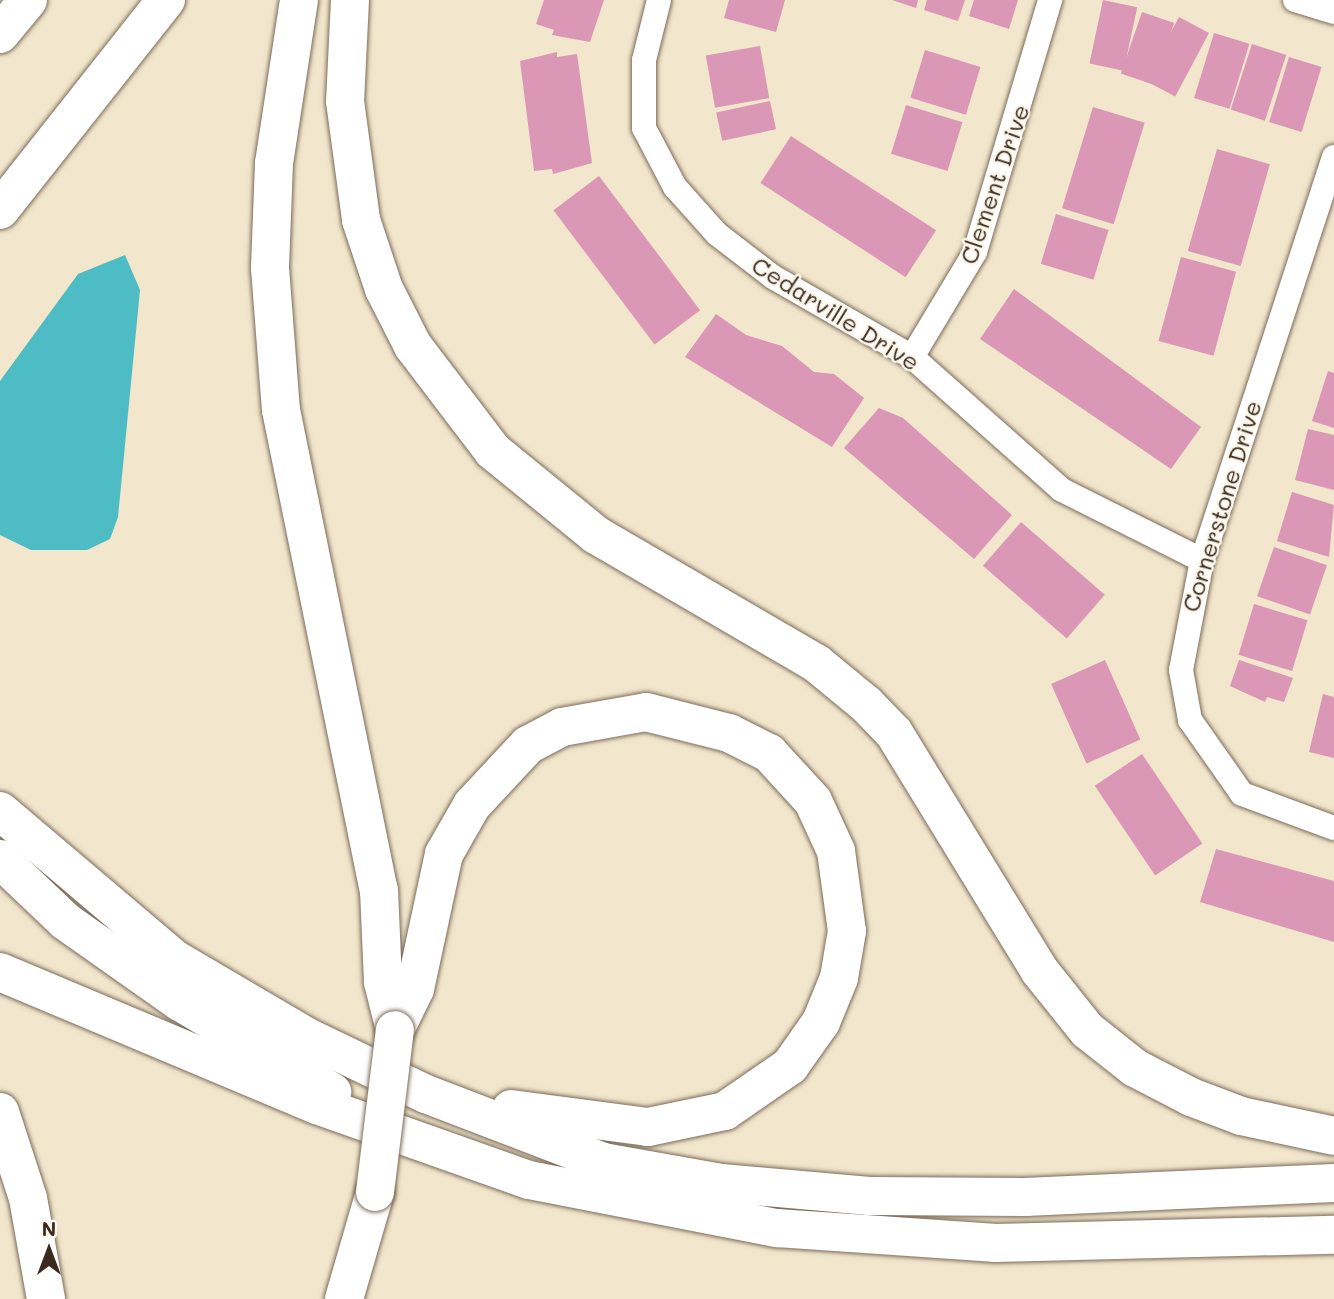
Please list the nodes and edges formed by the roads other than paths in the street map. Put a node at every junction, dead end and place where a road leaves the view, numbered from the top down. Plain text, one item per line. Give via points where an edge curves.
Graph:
1 (28, 0) edge
2 (166, 0) edge
3 (299, 0) edge
4 (350, 0) edge
5 (659, 0) edge
6 (1050, 0) edge
7 (1295, 0) edge
8 (1334, 12) edge
9 (0, 34) edge
10 (1334, 157) edge
11 (0, 210) edge
12 (912, 356) junction
13 (1202, 560) junction
14 (0, 811) edge
15 (1334, 828) edge
16 (0, 859) edge
17 (0, 972) edge
18 (396, 1030) junction
19 (426, 1094) junction
20 (0, 1112) edge
21 (384, 1125) junction
22 (1334, 1136) edge
23 (1334, 1183) edge
24 (1334, 1235) edge
25 (46, 1299) edge
26 (344, 1299) edge

1 - 9 highway
2 - 11 highway
3 - 18 highway via 273,189 270,268 281,410 374,864 383,982
4 - 22 highway via 345,101 361,220 384,289 413,346 493,452 596,535 816,663 866,704 894,733 1039,970 1087,1030 1135,1068 1191,1097 1241,1116
5 - 12 street, Cedarville Drive via 643,60 644,128 675,187 717,234 773,278
6 - 12 street, Clement Drive via 975,253
7 - 8 street
10 - 13 street, Cornerstone Drive
12 - 13 street, Cedarville Drive via 1062,490
13 - 15 street, Cornerstone Drive via 1181,670 1190,720 1242,794
14 - 19 highway via 176,960 307,1037
16 - 21 highway via 65,921 180,1002
17 - 21 highway via 317,1105
18 - 19 highway via 415,989 444,854 472,805 528,745 573,724 646,712 729,733 769,753 813,802 844,888 847,931 839,978 821,1021 790,1066 755,1094 724,1111 648,1127
18 - 26 highway, bridge via 375,1192
19 - 23 highway via 603,1162 734,1184 869,1196 1025,1197
20 - 25 highway via 28,1198
21 - 24 highway via 529,1180 777,1228 996,1243

